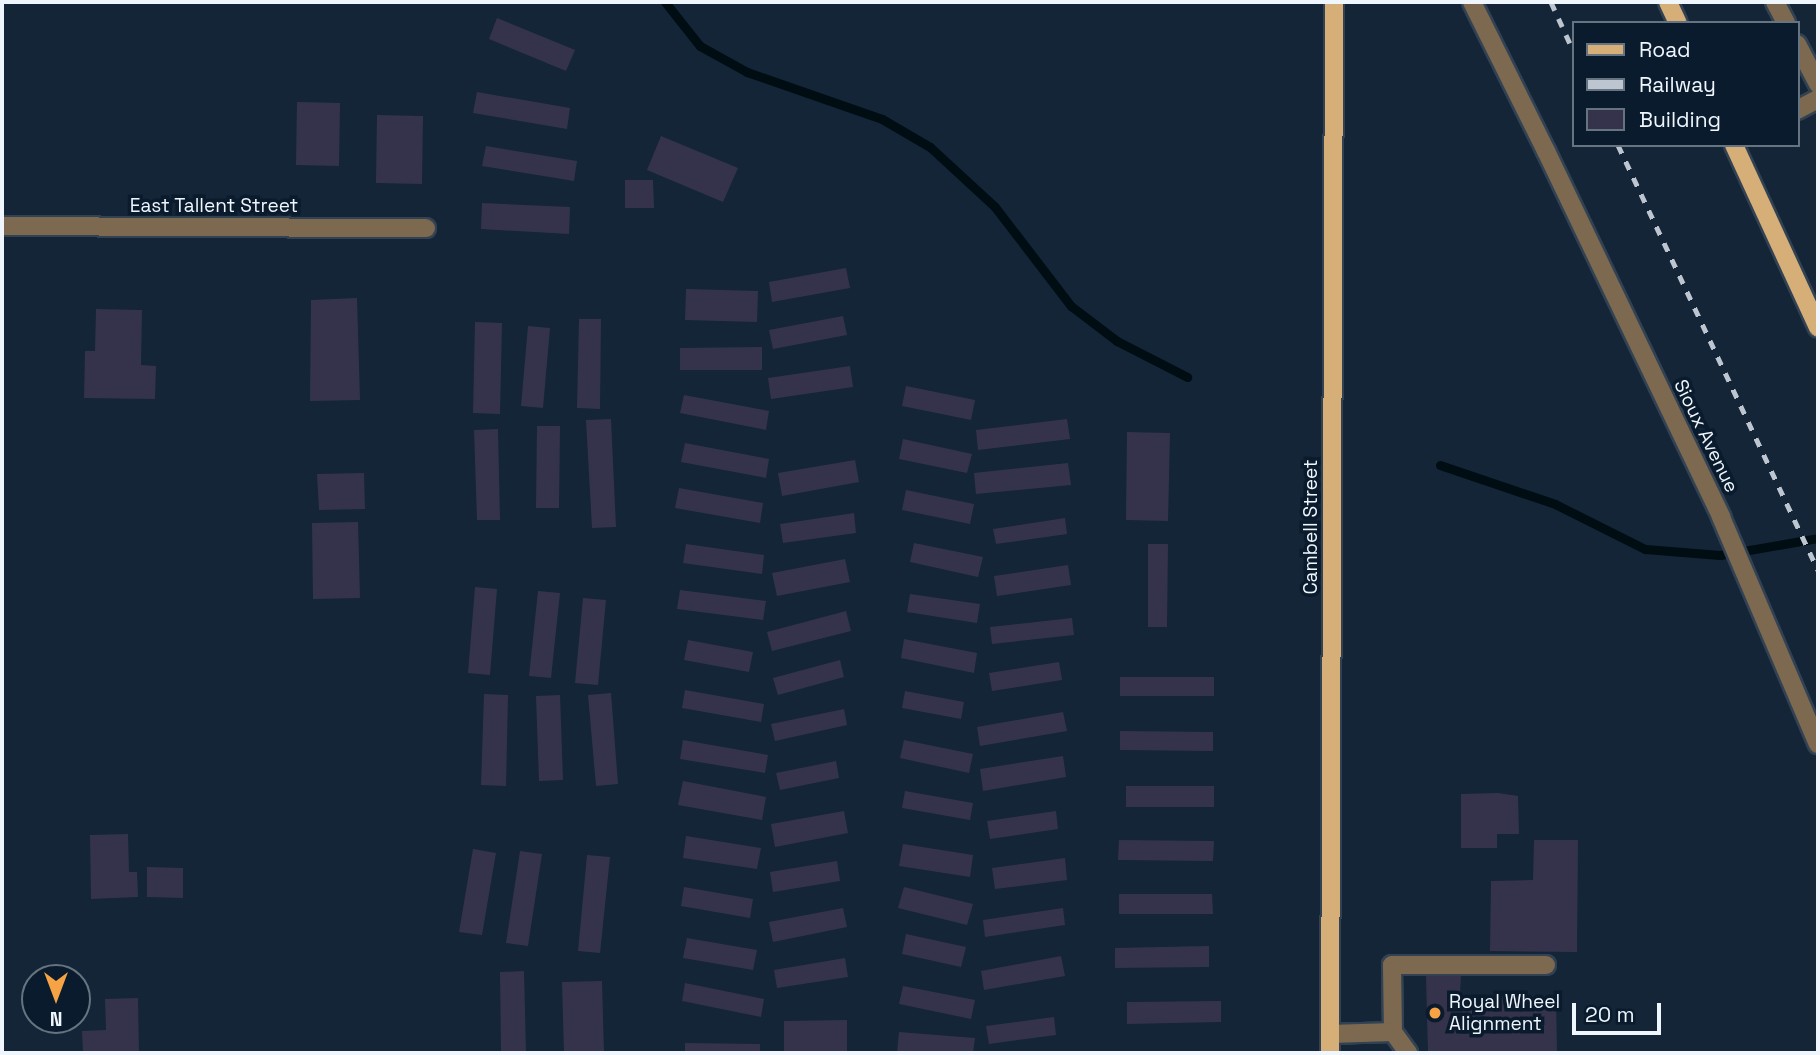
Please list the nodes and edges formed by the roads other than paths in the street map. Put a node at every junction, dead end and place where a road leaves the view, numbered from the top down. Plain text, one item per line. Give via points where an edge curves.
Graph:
1 (1334, 2) edge
2 (1472, 2) edge
3 (1668, 2) edge
4 (1775, 2) edge
5 (1677, 21) edge
6 (1785, 21) edge
7 (1799, 48) edge
8 (1818, 84) edge
9 (1818, 99) edge
10 (1799, 109) edge
11 (1735, 147) edge
12 (2, 226) edge
13 (426, 228) dead end
14 (1818, 328) edge
15 (1818, 744) edge
16 (1546, 965) dead end
17 (1393, 1032) junction
18 (1330, 1034) junction
19 (1330, 1053) edge
20 (1408, 1053) edge

1 - 18 main road, Cambell Street
2 - 15 street, Sioux Avenue via 1721,517
3 - 5 main road
4 - 6 street
7 - 8 street
9 - 10 street
11 - 14 main road
12 - 13 street, East Tallent Street
16 - 17 street via 1392,965
17 - 18 street
17 - 20 street
18 - 19 main road, Cambell Street

